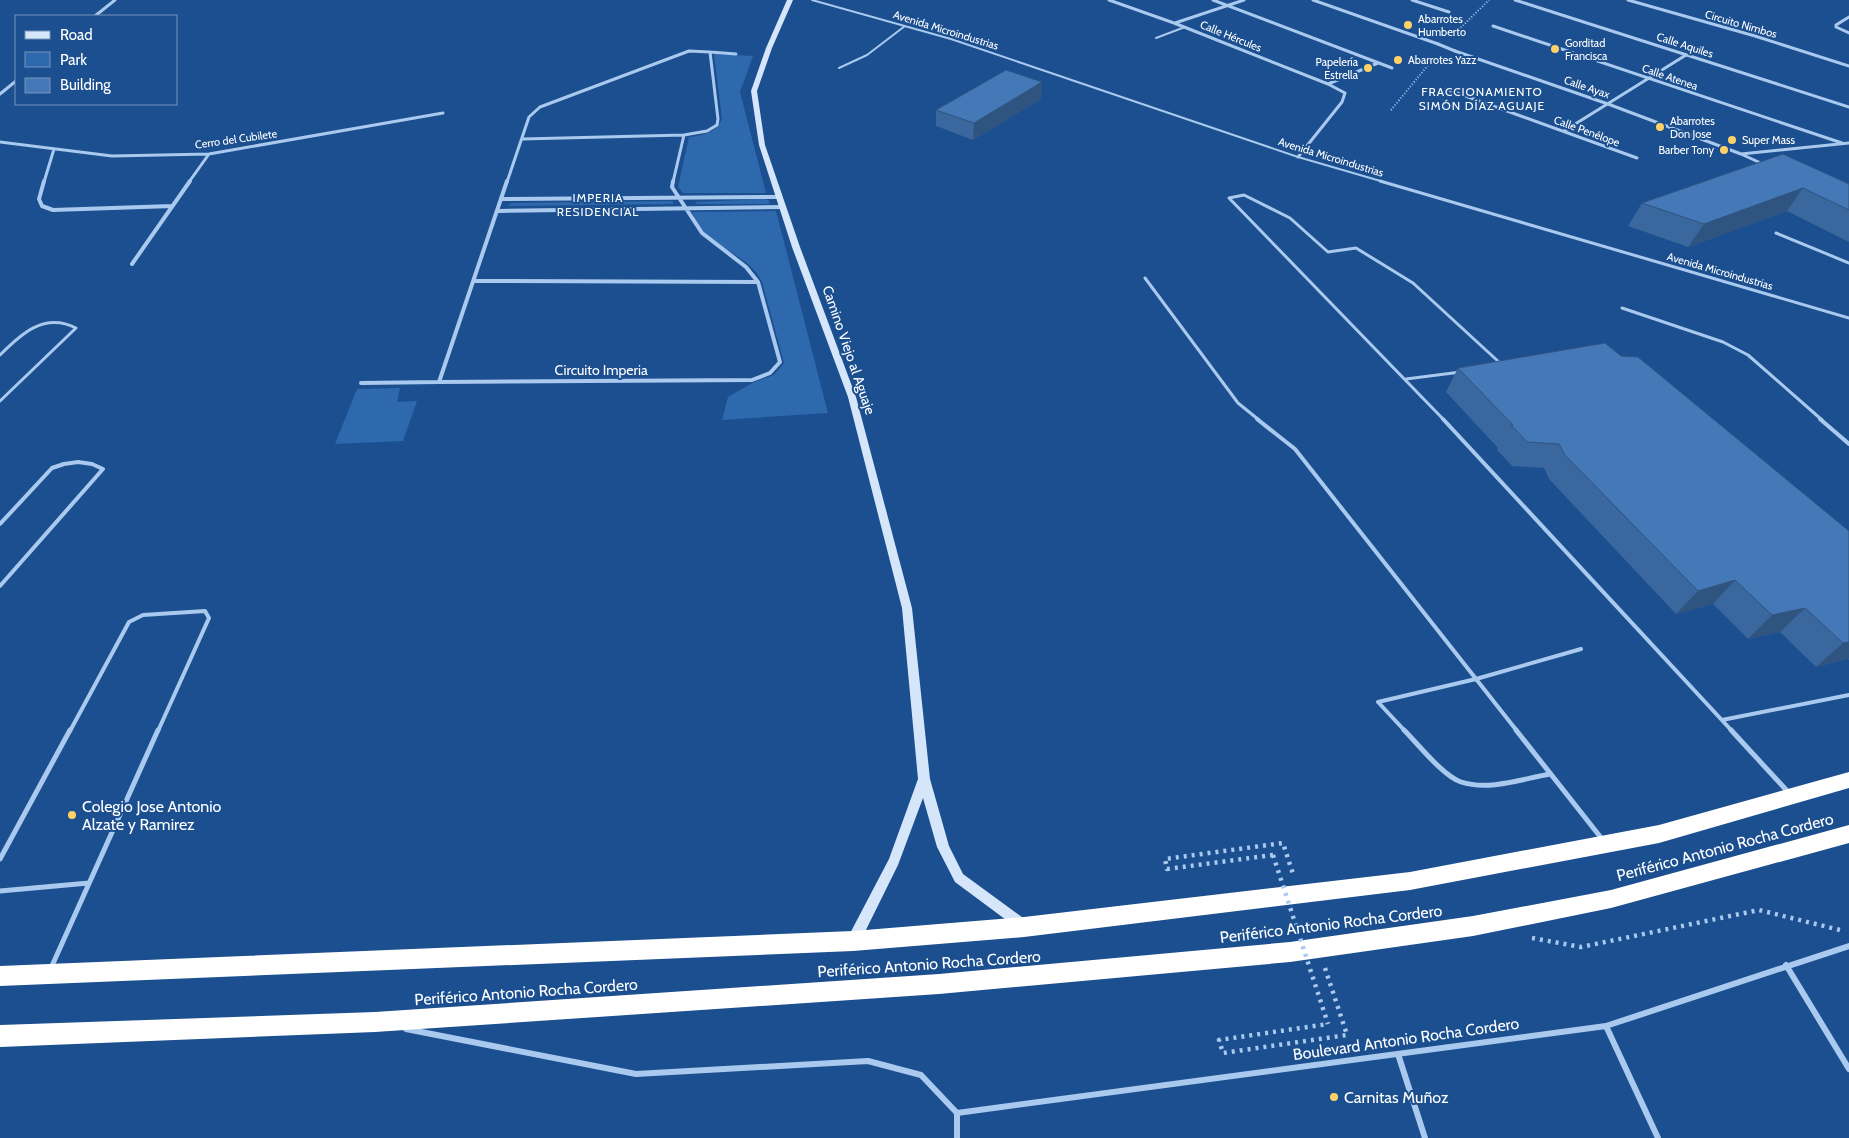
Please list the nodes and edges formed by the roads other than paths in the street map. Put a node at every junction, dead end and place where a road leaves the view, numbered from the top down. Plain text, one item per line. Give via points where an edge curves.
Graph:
1 (115, 0) edge
2 (790, 0) edge
3 (812, 0) edge
4 (1109, 0) edge
5 (1212, 0) edge
6 (1244, 0) edge
7 (1313, 0) edge
8 (1412, 0) edge
9 (1515, 0) edge
10 (1628, 0) edge
11 (1226, 5) junction
12 (1448, 12) dead end
13 (96, 15) edge
14 (1849, 18) edge
15 (1174, 23) junction
16 (905, 26) junction
17 (1493, 26) dead end
18 (1184, 27) junction
19 (1849, 33) edge
20 (1156, 38) dead end
21 (710, 52) junction
22 (736, 54) dead end
23 (1686, 55) junction
24 (1378, 62) junction
25 (1849, 66) edge
26 (839, 68) dead end
27 (1392, 68) dead end
28 (1648, 78) junction
29 (15, 82) edge
30 (1328, 84) junction
31 (1446, 89) dead end
32 (0, 94) edge
33 (1608, 104) junction
34 (1849, 107) edge
35 (443, 113) dead end
36 (1564, 132) junction
37 (684, 135) junction
38 (522, 139) junction
39 (0, 142) edge
40 (1849, 142) edge
41 (1842, 143) junction
42 (54, 149) junction
43 (209, 154) junction
44 (1741, 154) junction
45 (1298, 157) junction
46 (1637, 158) dead end
47 (1767, 166) joint
48 (1761, 168) edge
49 (678, 197) junction
50 (779, 197) junction
51 (502, 199) junction
52 (172, 206) junction
53 (782, 207) junction
54 (688, 209) junction
55 (498, 211) junction
56 (1776, 233) dead end
57 (132, 264) dead end
58 (1849, 264) edge
59 (1145, 278) dead end
60 (475, 281) junction
61 (758, 282) junction
62 (1622, 308) dead end
63 (1849, 318) edge
64 (0, 355) edge
65 (1494, 367) edge
66 (1466, 371) edge
67 (1406, 379) junction
68 (439, 382) junction
69 (361, 383) dead end
70 (0, 401) edge
71 (1849, 444) edge
72 (0, 524) edge
73 (0, 586) edge
74 (1581, 649) dead end
75 (1476, 679) junction
76 (1849, 695) edge
77 (1722, 720) junction
78 (1550, 774) junction
79 (924, 779) junction
80 (1849, 780) edge
81 (1792, 796) junction
82 (1849, 834) edge
83 (1606, 844) junction
84 (0, 859) edge
85 (89, 883) junction
86 (0, 891) edge
87 (1024, 927) junction
88 (853, 941) junction
89 (1849, 946) edge
90 (1786, 966) junction
91 (48, 974) junction
92 (0, 976) edge
93 (375, 1022) junction
94 (1606, 1026) junction
95 (0, 1036) edge
96 (1398, 1054) junction
97 (1849, 1068) edge
98 (957, 1113) junction
99 (957, 1138) edge
100 (1425, 1138) edge
101 (1658, 1138) edge

1 - 13 street
2 - 50 street, Camino Viejo al Aguaje via 754,91 762,146
3 - 16 lane, Avenida Microindustrias
4 - 15 street, Calle Hércules
5 - 11 street
6 - 11 street
7 - 33 street, Calle Ayax, bridge
8 - 12 street
9 - 23 street, Calle Aquiles
10 - 25 street, Circuito Nimbos
11 - 15 street
11 - 24 street
14 - 19 street via 1836,25 1836,28
15 - 18 street, Calle Hércules
16 - 26 lane via 867,55
16 - 45 lane, Avenida Microindustrias
17 - 28 street, Calle Atenea
18 - 20 lane
18 - 30 street, Calle Hércules
21 - 22 street
21 - 37 street via 717,125 707,131
21 - 38 street via 689,51 540,107 529,117
23 - 28 street
23 - 34 street, Calle Aquiles
24 - 27 street
24 - 30 street
28 - 33 street
28 - 41 street, Calle Atenea
29 - 32 street
30 - 45 street, Calle Hércules via 1345,93 1342,102
31 - 36 street, Calle Penélope
33 - 36 street
33 - 44 street, Calle Ayax
35 - 43 street, Cerro del Cubilete
36 - 46 street, Calle Penélope
37 - 38 street
37 - 49 street via 672,187
38 - 51 street
39 - 42 street, Cerro del Cubilete
40 - 41 street
41 - 44 street
42 - 43 street, Cerro del Cubilete via 112,156
42 - 52 street via 40,199 42,206 53,210
43 - 52 street
44 - 47 street, Calle Ayax
45 - 63 lane, Avenida Microindustrias
47 - 48 lane
49 - 50 street
49 - 51 street
49 - 54 street, Circuito Imperia
50 - 53 street, Camino Viejo al Aguaje
51 - 55 street
52 - 57 street
53 - 54 street
53 - 79 street, Camino Viejo al Aguaje via 852,397 907,608
54 - 55 street
54 - 61 street, Circuito Imperia via 696,227 743,263
55 - 60 street
56 - 58 lane
59 - 75 lane via 1238,403 1295,449
60 - 61 street
60 - 68 street
61 - 68 street, Circuito Imperia via 780,362 770,373 752,380
62 - 71 lane via 1723,342 1748,355
64 - 70 lane via 26,330 39,324 76,328
65 - 67 lane via 1503,366 1413,283 1356,248 1328,252 1290,218 1244,194 1229,198
66 - 67 lane
67 - 77 lane
68 - 69 street
72 - 73 lane via 52,468 61,463 96,464 103,469
74 - 75 lane
75 - 78 lane
75 - 78 lane via 1378,702 1439,767 1460,782 1484,786
76 - 77 lane
77 - 81 lane
78 - 83 lane
79 - 87 street, Camino Viejo al Aguaje via 943,846 959,878
79 - 88 street, Camino Viejo al Aguaje via 894,860
80 - 81 highway, Periférico Antonio Rocha Cordero
81 - 83 highway, Periférico Antonio Rocha Cordero via 1660,834
82 - 93 highway, Periférico Antonio Rocha Cordero via 1611,898 1473,926 1318,948 939,984
83 - 87 highway, Periférico Antonio Rocha Cordero via 1410,881
84 - 85 lane via 129,622 143,615 205,611 209,618
85 - 86 lane
85 - 91 lane
87 - 88 highway, Periférico Antonio Rocha Cordero
88 - 91 highway, Periférico Antonio Rocha Cordero
89 - 90 street, Boulevard Antonio Rocha Cordero
90 - 94 street, Boulevard Antonio Rocha Cordero
90 - 97 street
91 - 92 highway, Periférico Antonio Rocha Cordero
93 - 95 highway, Periférico Antonio Rocha Cordero
93 - 98 street via 636,1074 868,1061 922,1075
94 - 96 street, Boulevard Antonio Rocha Cordero
94 - 101 street
96 - 98 street, Boulevard Antonio Rocha Cordero
96 - 100 street
98 - 99 street

